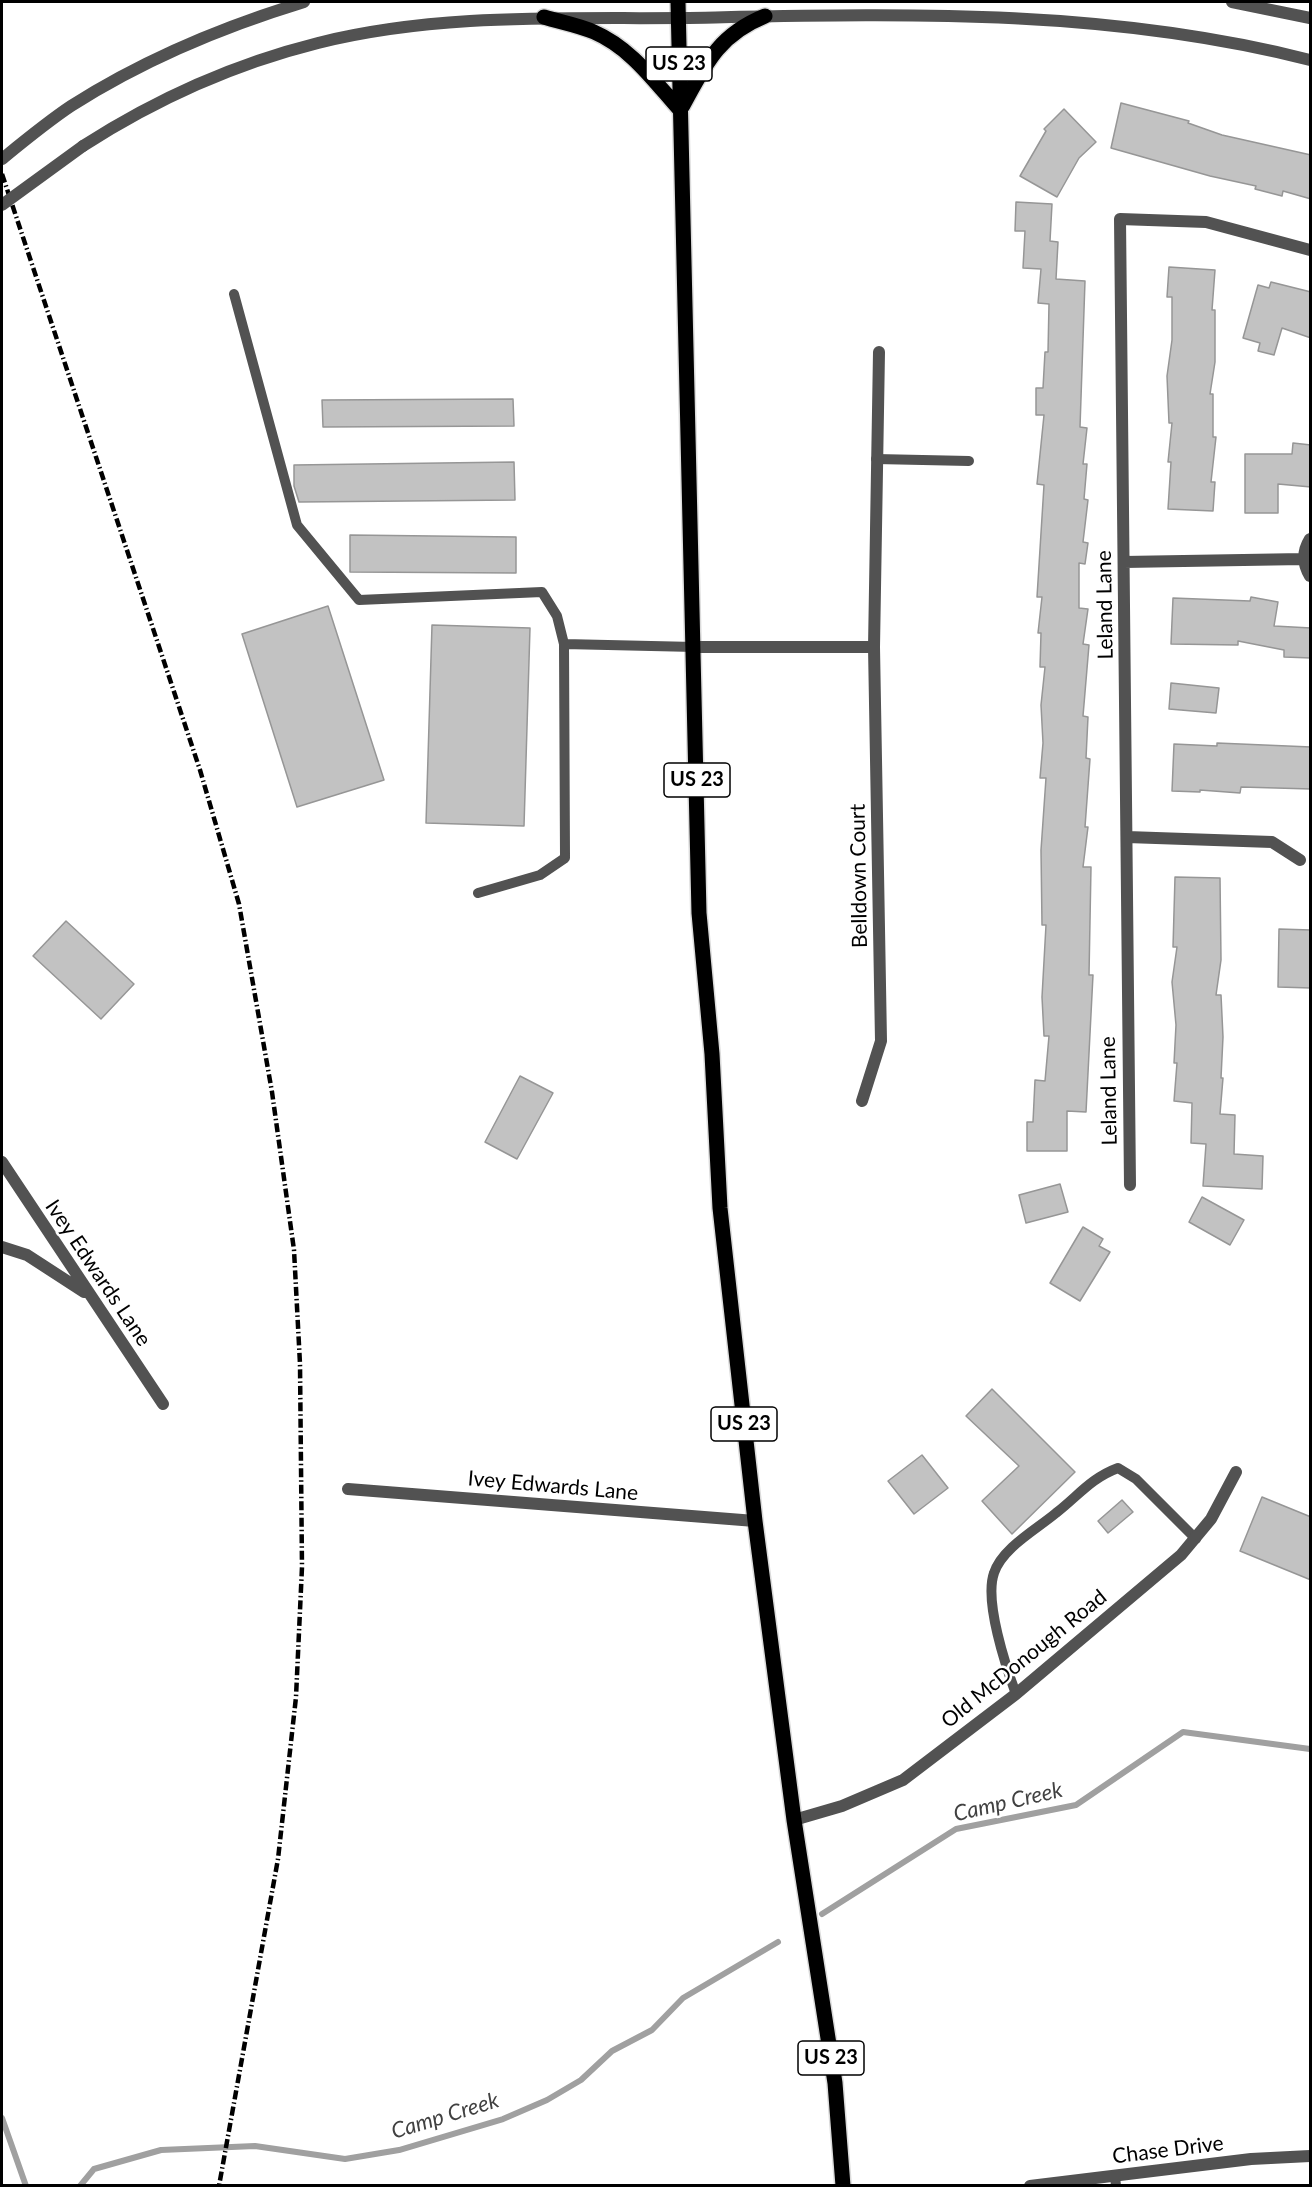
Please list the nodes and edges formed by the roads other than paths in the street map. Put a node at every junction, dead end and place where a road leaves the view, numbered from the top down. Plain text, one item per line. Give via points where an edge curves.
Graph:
1 (304, 2) edge
2 (678, 2) edge
3 (1232, 2) edge
4 (765, 16) junction
5 (544, 17) junction
6 (679, 18) junction
7 (1311, 18) edge
8 (1311, 60) edge
9 (680, 110) junction
10 (2, 159) edge
11 (2, 205) edge
12 (1311, 250) edge
13 (234, 294) dead end
14 (879, 352) dead end
15 (876, 459) junction
16 (969, 461) dead end
17 (1311, 539) edge
18 (1304, 559) junction
19 (1124, 562) junction
20 (1311, 576) edge
21 (564, 644) junction
22 (695, 647) junction
23 (874, 647) junction
24 (1126, 837) junction
25 (1300, 860) dead end
26 (478, 893) dead end
27 (862, 1101) dead end
28 (2, 1162) edge
29 (1130, 1185) dead end
30 (2, 1247) edge
31 (90, 1296) junction
32 (162, 1404) dead end
33 (1236, 1472) dead end
34 (348, 1489) dead end
35 (755, 1521) junction
36 (1196, 1539) junction
37 (1016, 1694) junction
38 (794, 1820) junction
39 (1311, 2156) edge
40 (1115, 2181) edge
41 (843, 2186) edge
42 (1030, 2186) edge

1 - 10 street via 197,39 114,80 70,107
2 - 6 main road, US 23
3 - 7 street
4 - 6 street
4 - 8 street via 923,14 1051,19 1197,37
4 - 9 main road via 728,36 711,55
5 - 6 street
5 - 9 main road via 595,32 629,54
5 - 11 street, bridge via 363,33 280,53 188,88 120,123
6 - 9 main road, US 23
9 - 22 main road, US 23
12 - 19 street, Leland Lane via 1206,222 1120,219
13 - 21 lane via 297,525 359,600 542,592 557,616
14 - 15 street, Belldown Court
15 - 16 lane
15 - 23 street, Belldown Court
17 - 18 street
18 - 19 street
18 - 20 street
19 - 24 street, Leland Lane
21 - 22 lane
21 - 26 lane via 565,858 540,875
22 - 23 street
22 - 35 main road, US 23 via 699,913 720,1208
23 - 27 street, Belldown Court via 882,1041
24 - 25 street via 1272,842
24 - 29 street, Leland Lane
28 - 31 street, Ivey Edwards Lane
30 - 31 street via 27,1255
31 - 32 street, Ivey Edwards Lane
33 - 36 street, Old McDonough Road via 1211,1520
34 - 35 street, Ivey Edwards Lane
35 - 38 main road, US 23
36 - 37 street, Old McDonough Road
36 - 37 lane via 1136,1479 1118,1468 1099,1475 1007,1554 994,1574 993,1602 1002,1655
37 - 38 street, Old McDonough Road via 903,1780 842,1806
38 - 41 main road, US 23 via 835,2084
39 - 40 street, Chase Drive via 1251,2159
40 - 42 street, Chase Drive

